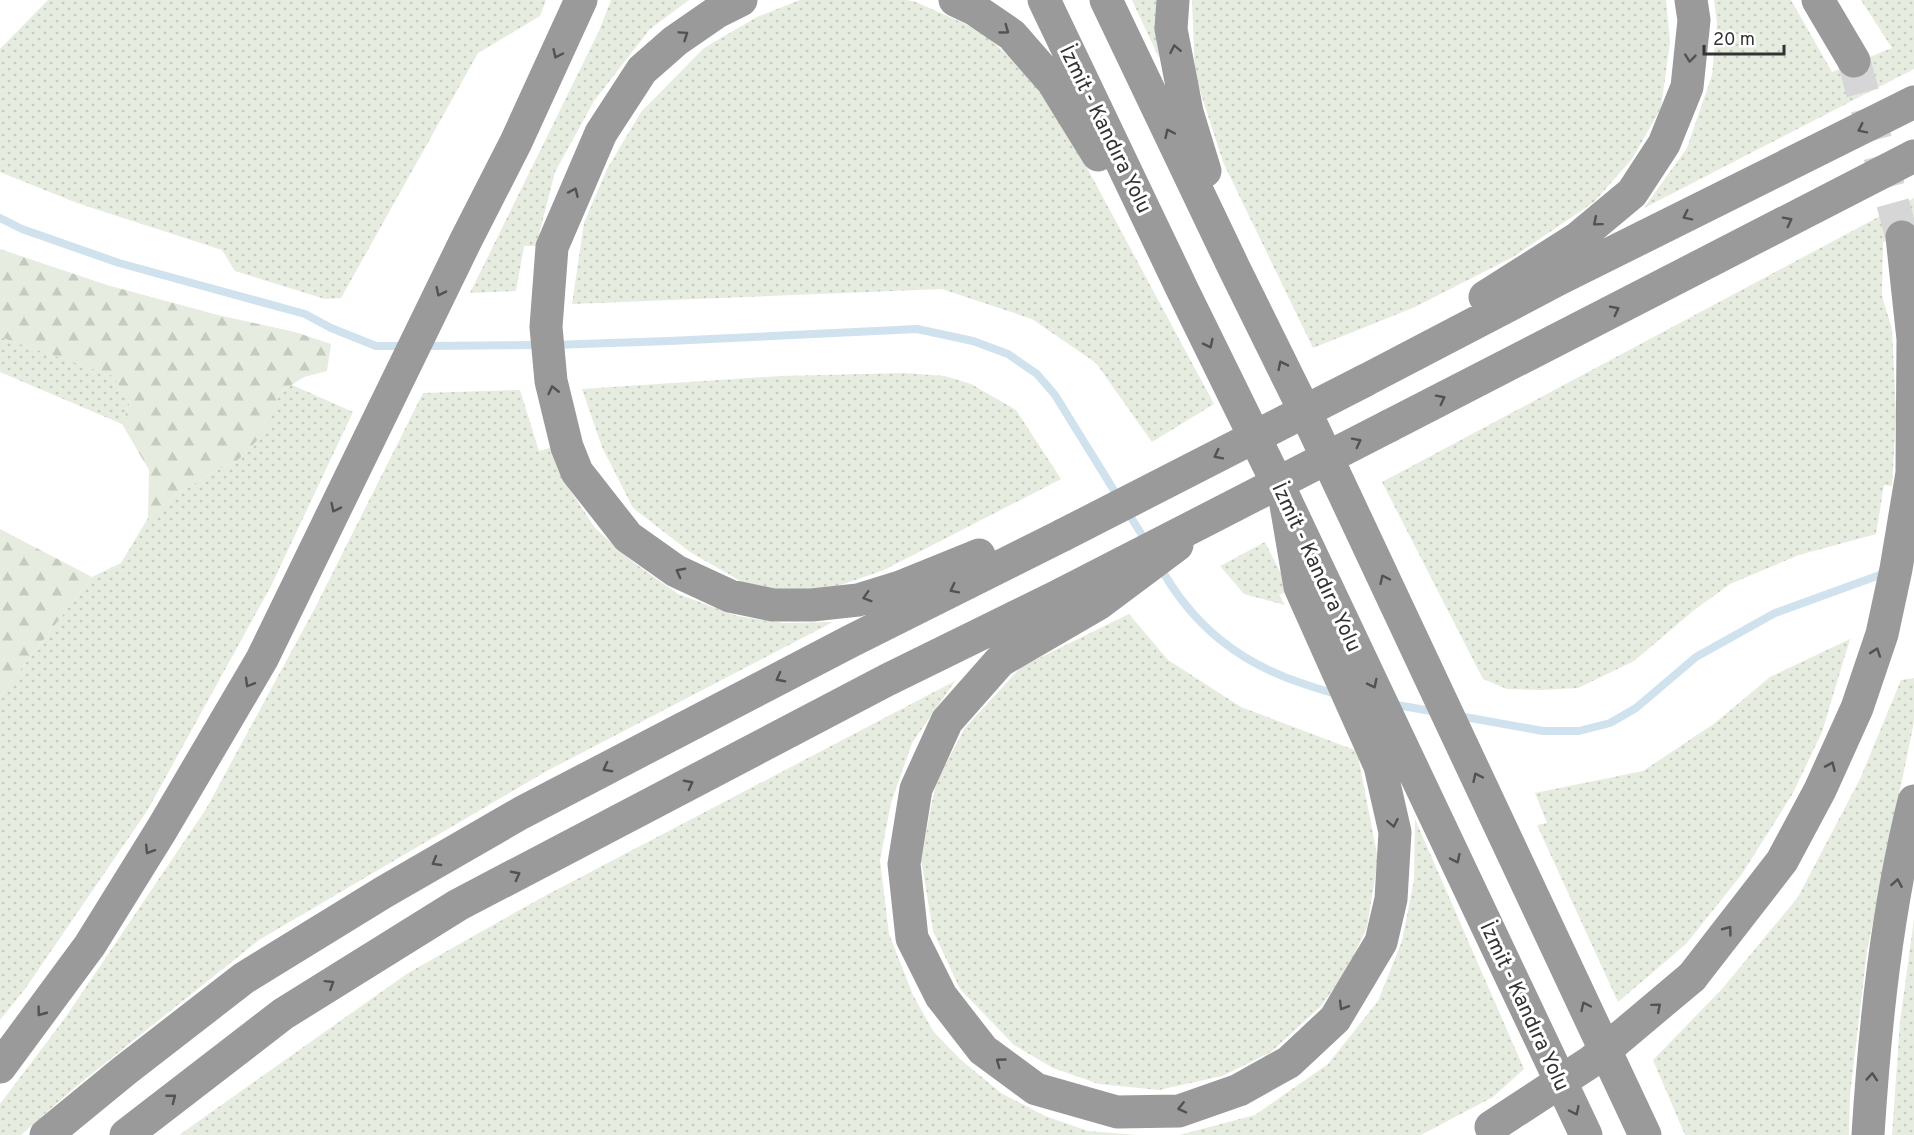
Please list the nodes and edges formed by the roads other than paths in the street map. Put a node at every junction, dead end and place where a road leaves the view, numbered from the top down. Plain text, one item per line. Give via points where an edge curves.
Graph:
1 (581, 0) edge
2 (741, 0) edge
3 (956, 0) edge
4 (1044, 0) edge
5 (1106, 0) edge
6 (1173, 0) edge
7 (1691, 0) edge
8 (1818, 0) edge
9 (1854, 62) tunnel mouth
10 (1914, 102) edge
11 (1914, 156) edge
12 (1902, 237) tunnel mouth
13 (1234, 268) junction
14 (1183, 291) junction
15 (1364, 381) junction
16 (1063, 535) junction
17 (1315, 590) junction
18 (1069, 605) junction
19 (1914, 801) edge
20 (0, 1067) edge
21 (1484, 1131) edge
22 (46, 1135) edge
23 (126, 1135) edge
24 (1586, 1135) edge
25 (1645, 1135) edge
26 (1868, 1135) edge

1 -> 20 highway via 516,142 262,659 90,945
16 -> 2 highway via 979,555 858,600 773,605 730,596 676,571 628,537 577,472 551,381 546,327 552,247 601,133 642,70 675,41
3 -> 14 highway via 1012,35 1053,82
4 - 14 highway, İzmit - Kandıra Yolu
13 -> 5 highway
13 -> 6 highway via 1187,112 1171,29
7 -> 15 highway via 1694,20 1688,87 1664,144 1632,193 1578,238 1512,278
8 - 9 highway
10 -> 15 highway
18 -> 11 highway, bridge via 1227,509
21 -> 12 highway, bridge via 1592,1061 1692,977 1782,861 1820,790 1857,708 1882,634 1912,473 1913,339
25 -> 13 highway
14 -> 17 highway, İzmit - Kandıra Yolu via 1285,499
15 -> 16 highway, bridge
16 -> 22 highway via 520,813 384,892 244,978
17 -> 18 highway via 1380,766 1395,832 1391,899 1381,942 1335,1019 1289,1062 1239,1090 1179,1111 1117,1112 1036,1089 983,1050 941,996 912,938 904,864 916,789 947,721 1000,661
17 -> 24 highway, İzmit - Kandıra Yolu via 1422,787
23 -> 18 highway via 283,1014 458,905 888,680
26 -> 19 highway via 1885,955

